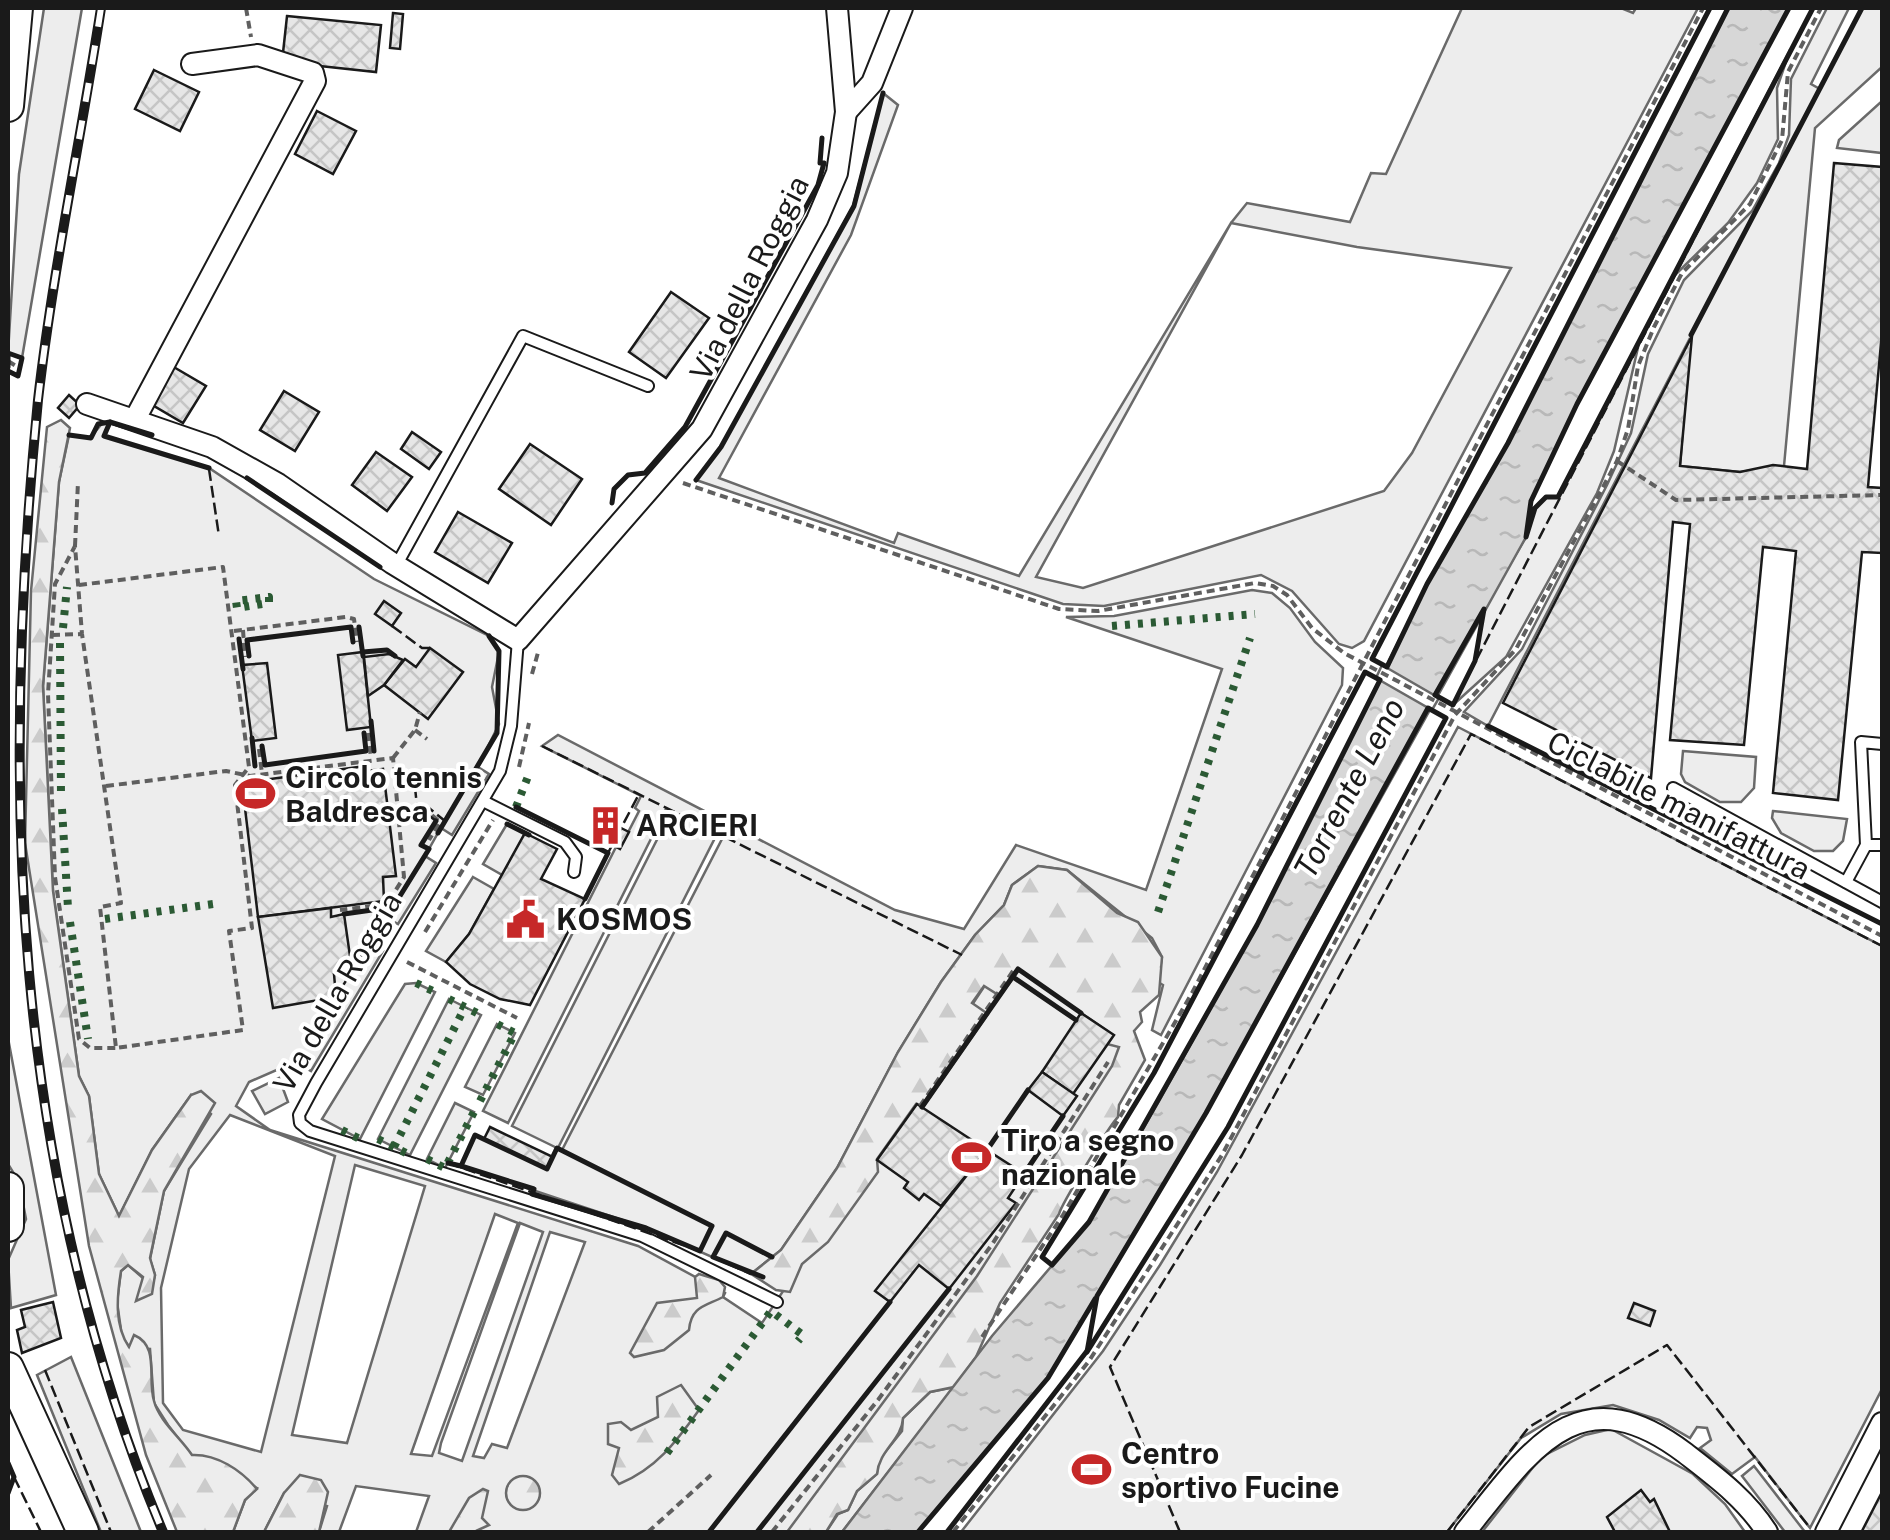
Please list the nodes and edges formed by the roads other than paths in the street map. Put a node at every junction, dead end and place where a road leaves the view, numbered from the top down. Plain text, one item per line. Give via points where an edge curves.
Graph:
1 (17, 8) edge
2 (837, 8) edge
3 (902, 8) edge
4 (192, 64) dead end
5 (8, 106) edge
6 (846, 112) junction
7 (648, 386) dead end
8 (87, 404) dead end
9 (135, 419) junction
10 (396, 566) junction
11 (518, 640) junction
12 (1882, 744) edge
13 (1674, 788) dead end
14 (485, 802) junction
15 (1866, 844) junction
16 (1882, 845) edge
17 (574, 872) dead end
18 (1846, 882) junction
19 (1882, 902) edge
20 (8, 1188) edge
21 (8, 1226) edge
22 (777, 1302) dead end
23 (11, 1389) edge
24 (1882, 1422) edge
25 (82, 1532) edge
26 (1465, 1532) edge
27 (1767, 1532) edge
28 (1826, 1532) edge

1 - 5 main road
2 - 6 street
3 - 6 street, Via della Roggia via 872,82
4 - 9 street via 258,55 313,73 315,81
6 - 11 street, Via della Roggia via 837,172 817,220 726,391 667,474
7 - 10 lane, Via della Roggia via 523,336
8 - 9 street
9 - 10 street via 212,447 278,484
10 - 11 street
11 - 14 lane, Via della Roggia via 510,726
12 - 15 lane via 1861,742
13 - 18 lane
14 - 17 lane via 565,842 576,856
14 - 22 lane, Via della Roggia via 316,1083 300,1123 310,1132 642,1236
15 - 16 lane
15 - 18 lane
18 - 19 lane
20 - 21 main road
23 - 25 main road
24 - 28 street
26 - 27 street via 1542,1443 1564,1428 1612,1419 1666,1439 1738,1496

